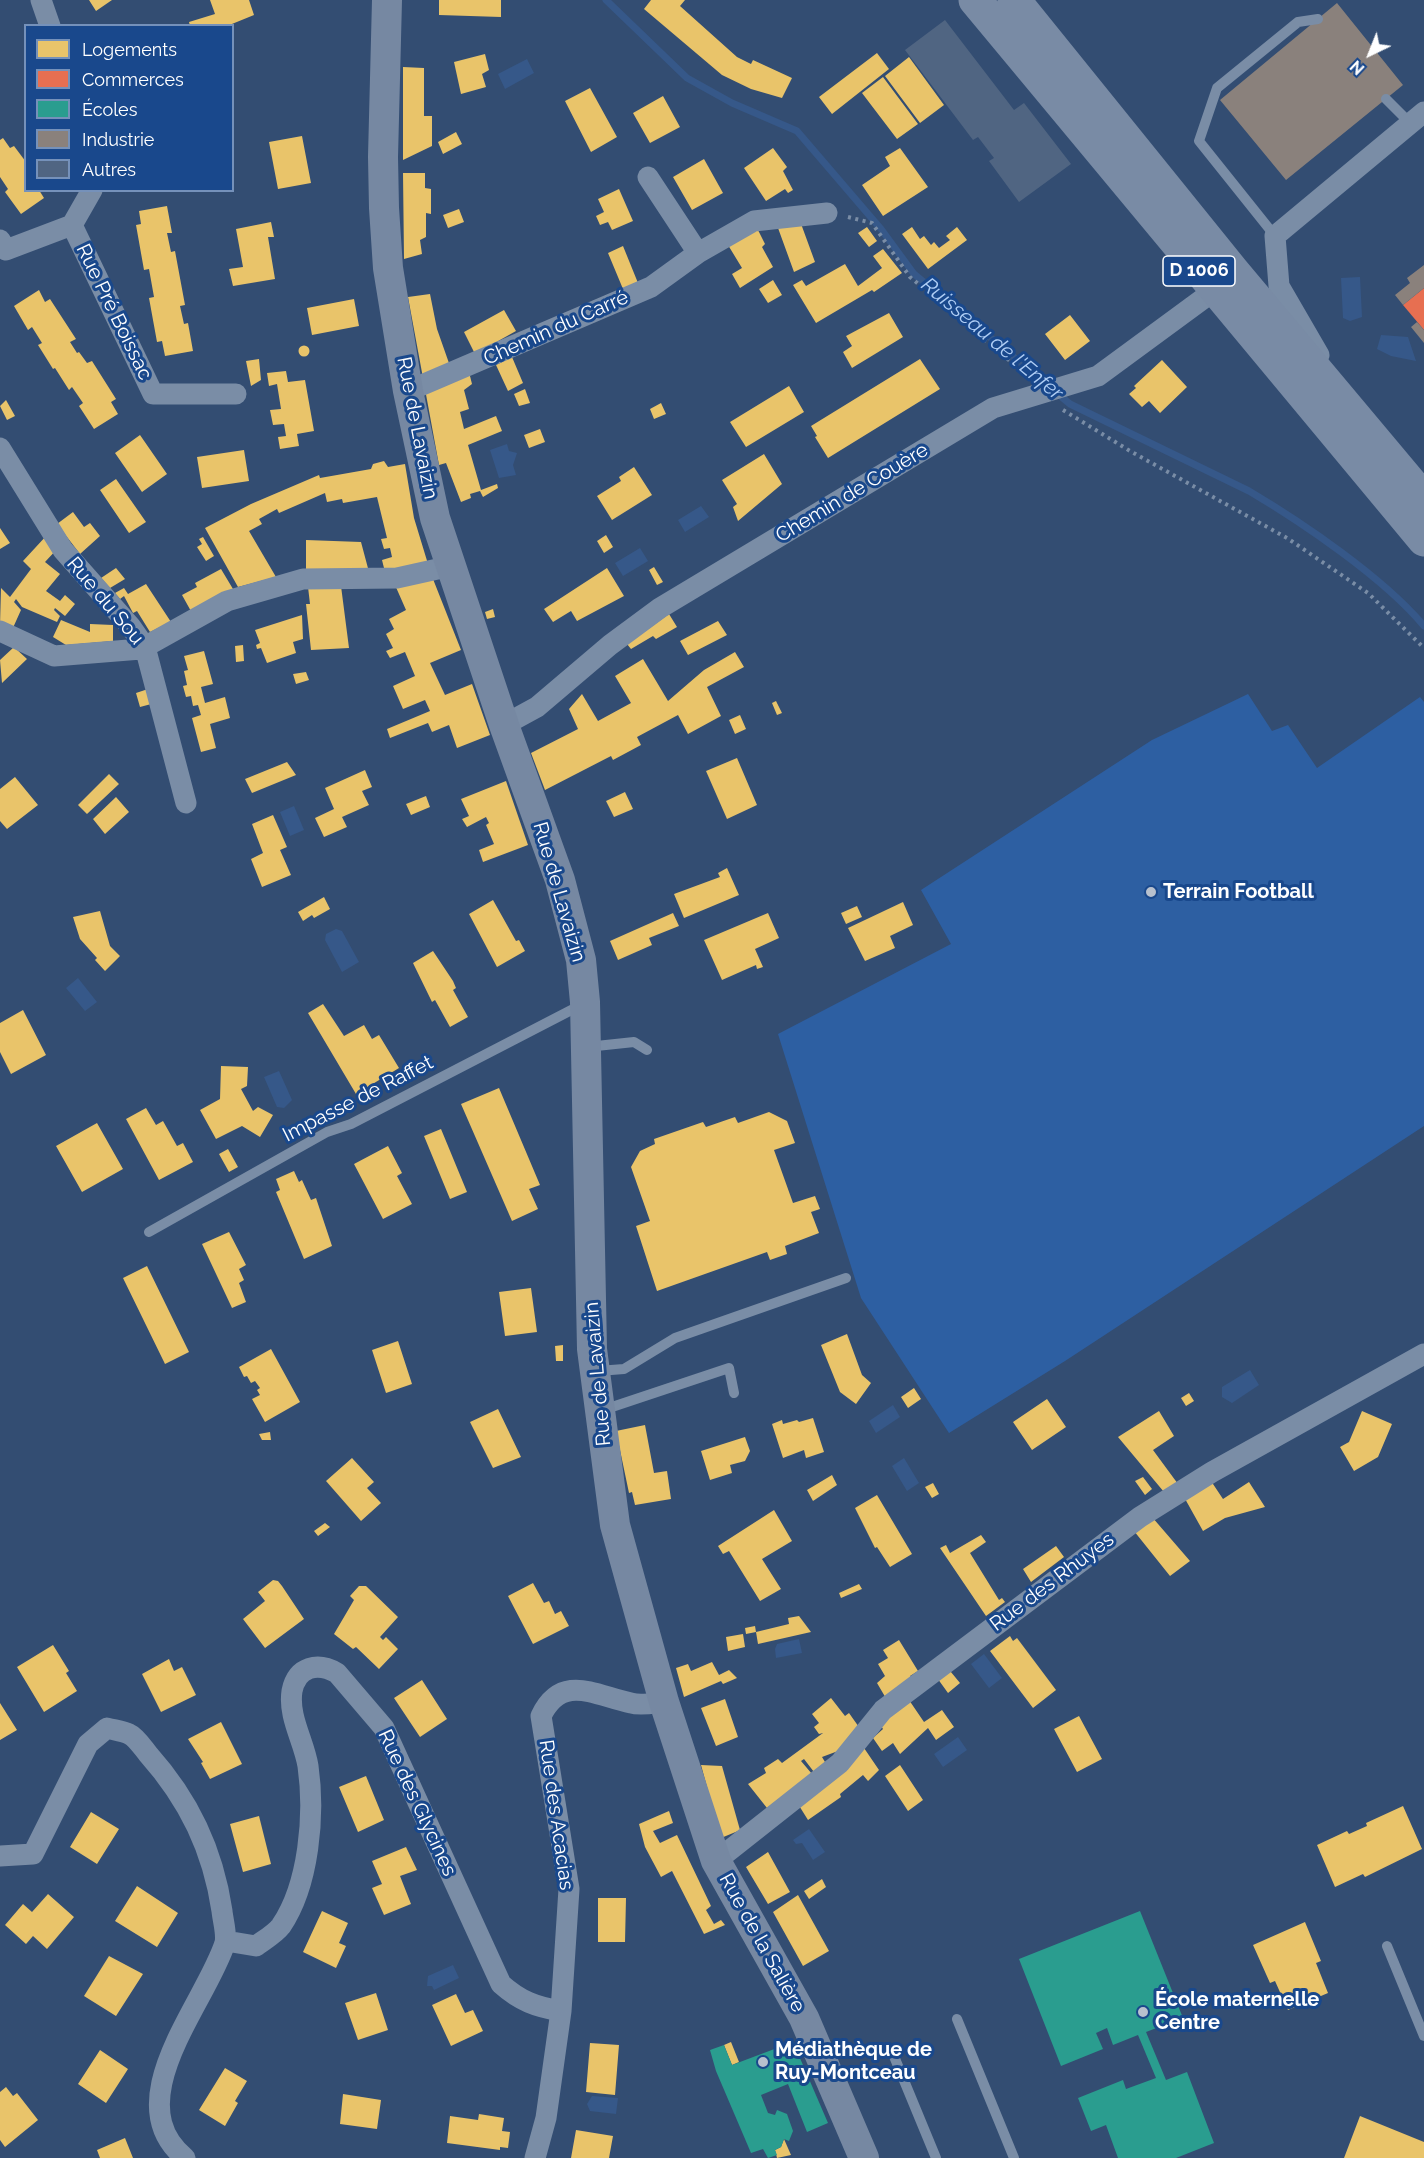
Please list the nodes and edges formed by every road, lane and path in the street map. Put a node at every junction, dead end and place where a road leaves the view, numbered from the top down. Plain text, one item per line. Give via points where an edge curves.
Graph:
1 (41, 0) edge
2 (387, 0) edge
3 (975, 0) edge
4 (1014, 0) edge
5 (1318, 19) dead end
6 (49, 24) edge
7 (1386, 99) dead end
8 (1417, 118) edge
9 (648, 177) dead end
10 (91, 192) edge
11 (827, 213) joint
12 (72, 225) junction
13 (1275, 236) junction
14 (2, 248) edge
15 (698, 253) junction
16 (1215, 290) junction
17 (408, 391) junction
18 (236, 394) dead end
19 (1045, 394) junction
20 (1352, 413) junction
21 (0, 448) edge
22 (1424, 499) edge
23 (1424, 540) edge
24 (451, 566) junction
25 (0, 631) edge
26 (145, 647) junction
27 (1424, 648) edge
28 (504, 725) junction
29 (186, 803) dead end
30 (585, 1002) junction
31 (586, 1047) junction
32 (647, 1050) dead end
33 (149, 1232) dead end
34 (846, 1278) dead end
35 (1424, 1354) edge
36 (595, 1371) junction
37 (735, 1393) dead end
38 (600, 1411) junction
39 (664, 1702) junction
40 (0, 1856) edge
41 (716, 1861) junction
42 (226, 1941) junction
43 (1387, 1946) dead end
44 (561, 2010) junction
45 (957, 2019) dead end
46 (1424, 2036) edge
47 (891, 2049) dead end
48 (185, 2158) edge
49 (535, 2158) edge
50 (864, 2158) edge
51 (936, 2158) edge
52 (1014, 2158) edge

1 - 6 street
2 - 17 main road, Rue de Lavaizin via 384,208 388,268
3 - 16 main road, D 1006
4 - 20 main road, D 1006
5 - 13 lane via 1298,22 1217,88 1198,141
7 - 8 lane
8 - 13 street
9 - 15 street
10 - 12 street, Rue Pré Boissac
11 - 15 street, Chemin du Carré via 754,221
11 - 19 path via 872,223 910,277
12 - 14 street
12 - 18 street, Rue Pré Boissac via 153,394
13 - 20 street via 1279,286
15 - 17 street, Chemin du Carré via 651,286
16 - 19 street, Chemin de Couère via 1098,376
16 - 23 main road, D 1006
17 - 24 main road, Rue de Lavaizin via 435,518
19 - 27 path via 1056,405 1130,451 1287,538 1368,593
19 - 28 street, Chemin de Couère via 993,408 660,609 610,645 537,707
20 - 22 main road, D 1006
21 - 26 street, Rue du Sou via 63,550
24 - 26 street via 397,578 303,579 227,602
24 - 28 main road, Rue de Lavaizin
25 - 26 street via 54,656
26 - 29 street, Rue du Sou
28 - 30 main road, Rue de Lavaizin via 560,880 581,960
30 - 31 main road, Rue de Lavaizin
30 - 33 lane, Impasse de Raffet via 351,1124 327,1132
31 - 32 lane via 634,1042
31 - 36 main road, Rue de Lavaizin
34 - 36 lane via 675,1338 624,1369
35 - 41 street, Rue des Rhuyes via 1140,1516 883,1710 840,1762
36 - 38 main road, Rue de Lavaizin
37 - 38 lane via 729,1368
38 - 39 main road, Rue de Lavaizin via 615,1525
39 - 41 main road, Rue de Lavaizin
39 - 44 street, Rue des Acacias via 634,1704 581,1689 549,1700 542,1716 569,1889
40 - 42 street via 33,1854 88,1744 107,1728 130,1734 167,1775 198,1823 219,1889
41 - 50 main road, Rue de la Salière via 804,2018
42 - 44 street, Rue des Glycines via 256,1946 280,1927 299,1886 311,1828 308,1766 292,1710 292,1690 299,1674 312,1666 326,1667 337,1673 384,1728 501,1984 516,1998 535,2007
42 - 48 street via 164,2069 159,2096 161,2115 170,2138
43 - 46 lane
44 - 49 street, Rue des Acacias via 546,2118
45 - 52 lane
47 - 51 lane

